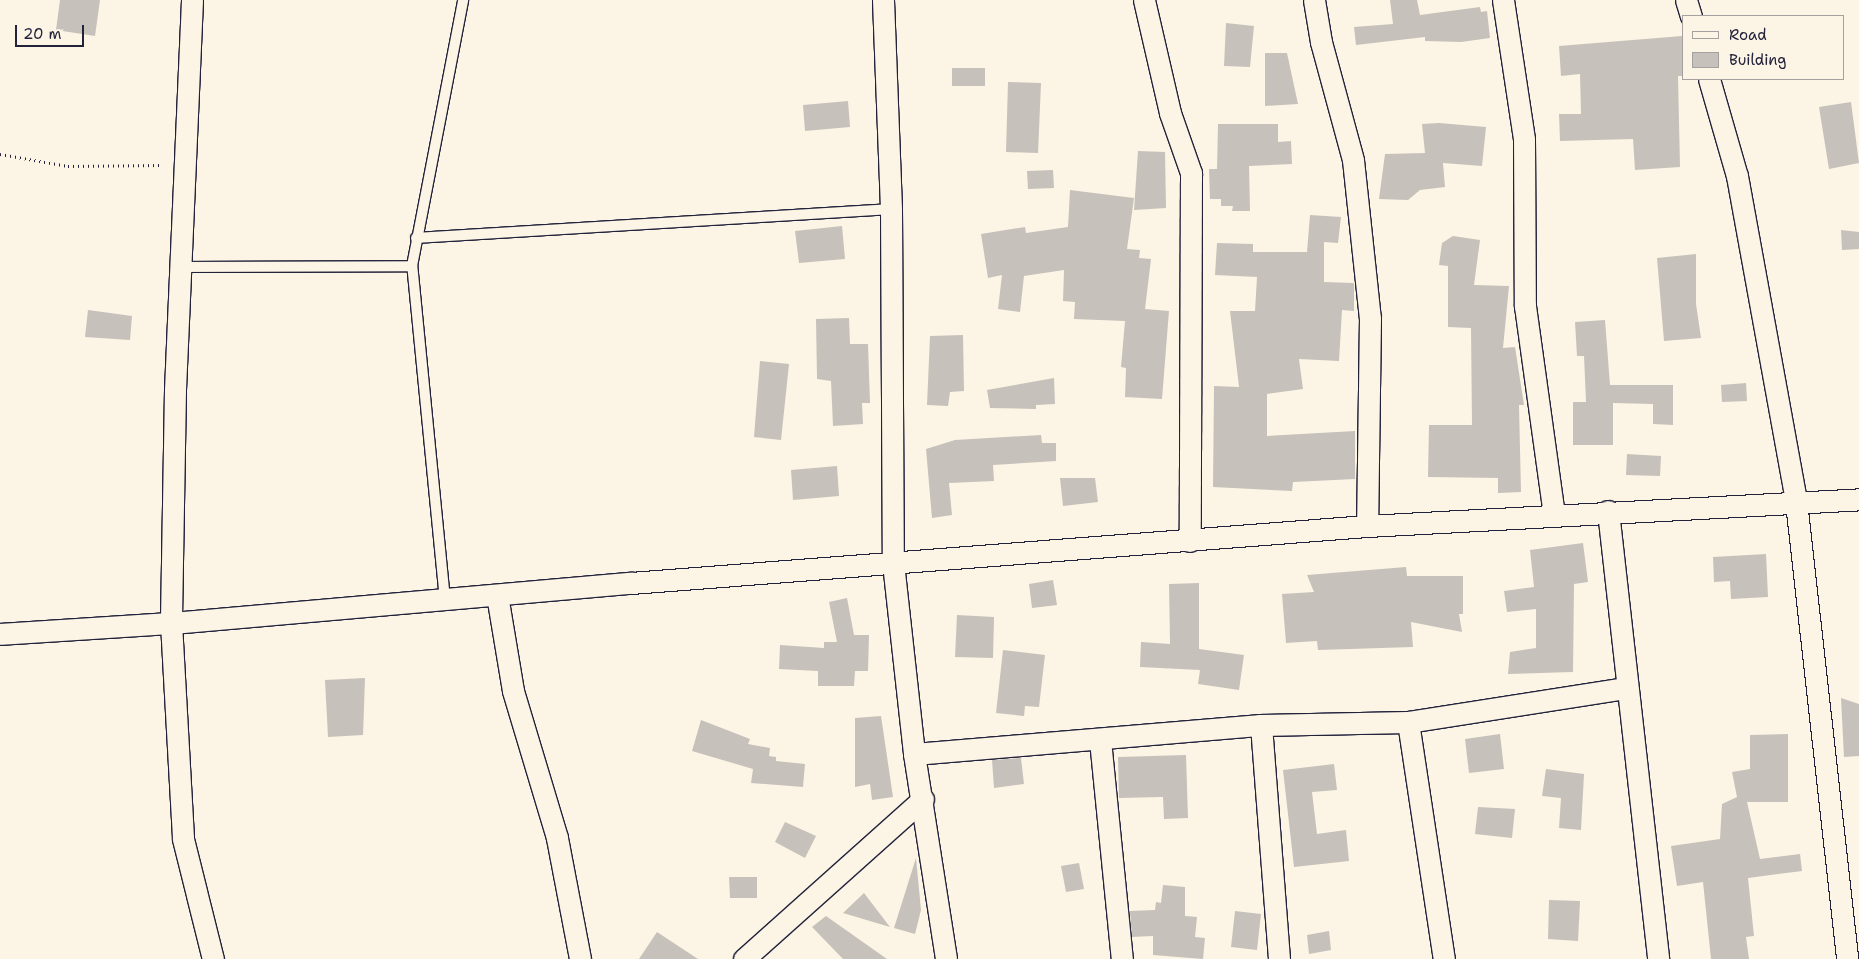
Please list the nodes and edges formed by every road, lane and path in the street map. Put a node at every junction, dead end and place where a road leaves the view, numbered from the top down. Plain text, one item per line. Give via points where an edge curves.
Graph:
1 (192, 0) edge
2 (463, 0) edge
3 (883, 0) edge
4 (1144, 0) edge
5 (1314, 0) edge
6 (1503, 0) edge
7 (1686, 0) edge
8 (1691, 15) edge
9 (1709, 80) edge
10 (0, 154) edge
11 (186, 165) junction
12 (891, 209) junction
13 (416, 238) junction
14 (412, 266) junction
15 (180, 267) junction
16 (1859, 499) edge
17 (1796, 502) junction
18 (1608, 511) junction
19 (1554, 514) junction
20 (1367, 526) junction
21 (1190, 542) junction
22 (893, 563) junction
23 (497, 595) junction
24 (445, 600) junction
25 (171, 624) junction
26 (0, 634) edge
27 (1625, 688) junction
28 (1408, 722) junction
29 (1262, 724) junction
30 (1100, 740) junction
31 (914, 754) junction
32 (923, 799) junction
33 (213, 959) edge
34 (580, 959) edge
35 (744, 959) edge
36 (946, 959) edge
37 (1122, 959) edge
38 (1279, 959) edge
39 (1444, 959) edge
40 (1658, 959) edge
41 (1847, 959) edge

1 - 11 street
2 - 13 lane
3 - 12 street
4 - 21 street via 1170,112 1191,173
5 - 20 street via 1321,42 1352,160 1370,318
6 - 19 street via 1524,139 1525,306
7 - 8 street
9 - 17 street via 1737,176
10 - 11 path via 68,166
11 - 15 street
12 - 13 lane
12 - 22 street
13 - 14 lane
14 - 15 lane
14 - 24 lane
15 - 25 street via 171,518
16 - 17 street
17 - 18 street
17 - 41 street
18 - 19 street
18 - 27 street
19 - 20 street
20 - 21 street
21 - 22 street
22 - 23 street
22 - 31 street
23 - 24 street
23 - 34 street via 513,691 557,838
24 - 25 street
25 - 26 street
25 - 33 street via 183,838
27 - 28 street
27 - 40 street
28 - 29 street
28 - 39 street
29 - 30 street
29 - 38 street
30 - 31 street
30 - 37 street
31 - 32 street
32 - 35 street
32 - 36 street

